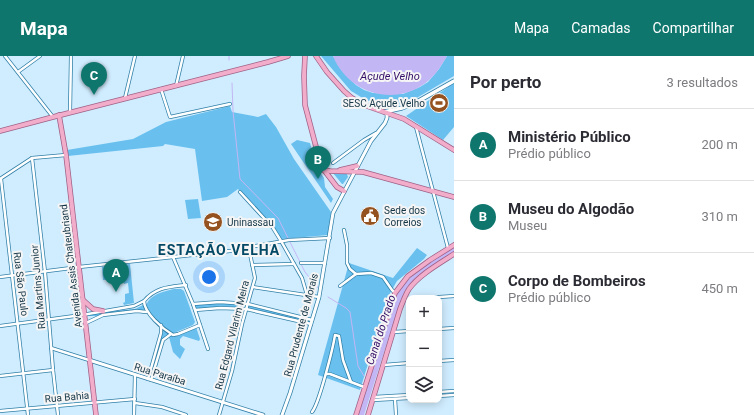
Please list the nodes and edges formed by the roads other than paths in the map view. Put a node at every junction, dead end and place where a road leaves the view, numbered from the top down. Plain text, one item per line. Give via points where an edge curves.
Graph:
1 (5, 56) edge
2 (40, 56) edge
3 (71, 56) edge
4 (135, 56) edge
5 (183, 56) edge
6 (288, 56) edge
7 (305, 56) edge
8 (316, 57) edge
9 (18, 72) junction
10 (454, 81) edge
11 (176, 86) junction
12 (161, 89) junction
13 (125, 98) junction
14 (230, 104) dead end
15 (385, 112) junction
16 (70, 113) junction
17 (59, 115) junction
18 (53, 117) junction
19 (416, 126) junction
20 (0, 131) edge
21 (376, 133) junction
22 (454, 150) edge
23 (66, 155) junction
24 (32, 158) junction
25 (333, 163) dead end
26 (357, 166) junction
27 (324, 170) junction
28 (336, 171) junction
29 (354, 171) junction
30 (1, 179) edge
31 (344, 191) junction
32 (433, 191) junction
33 (240, 192) dead end
34 (454, 197) edge
35 (344, 230) dead end
36 (330, 238) junction
37 (283, 241) junction
38 (454, 245) edge
39 (256, 246) dead end
40 (448, 248) junction
41 (454, 254) edge
42 (173, 257) junction
43 (301, 263) dead end
44 (326, 263) junction
45 (294, 264) junction
46 (252, 265) junction
47 (79, 267) junction
48 (45, 272) junction
49 (356, 274) junction
50 (12, 276) junction
51 (0, 277) edge
52 (186, 285) junction
53 (340, 286) dead end
54 (253, 287) junction
55 (395, 293) junction
56 (307, 295) junction
57 (454, 296) edge
58 (442, 297) edge
59 (319, 298) junction
60 (83, 300) junction
61 (404, 300) joint
62 (144, 301) junction
63 (193, 304) junction
64 (248, 304) junction
65 (246, 309) junction
66 (195, 310) junction
67 (103, 311) junction
68 (147, 312) junction
69 (84, 315) junction
70 (49, 320) junction
71 (312, 320) junction
72 (86, 323) junction
73 (18, 324) junction
74 (311, 324) junction
75 (160, 325) junction
76 (200, 325) junction
77 (0, 326) edge
78 (454, 328) edge
79 (442, 329) edge
80 (406, 331) edge
81 (393, 332) junction
82 (171, 334) junction
83 (51, 348) junction
84 (208, 349) dead end
85 (89, 360) junction
86 (454, 360) edge
87 (442, 361) edge
88 (406, 363) edge
89 (383, 365) junction
90 (53, 370) junction
91 (23, 373) junction
92 (326, 374) junction
93 (135, 375) junction
94 (0, 376) edge
95 (150, 379) junction
96 (351, 382) junction
97 (364, 387) junction
98 (454, 391) edge
99 (442, 392) edge
100 (406, 395) edge
101 (454, 395) edge
102 (442, 396) edge
103 (406, 398) edge
104 (135, 399) junction
105 (372, 399) junction
106 (395, 399) junction
107 (94, 402) junction
108 (223, 402) junction
109 (135, 403) junction
110 (57, 406) junction
111 (27, 409) junction
112 (10, 410) junction
113 (0, 412) edge
114 (312, 412) dead end
115 (10, 415) edge
116 (28, 415) edge
117 (58, 415) edge
118 (96, 415) edge
119 (134, 415) edge
120 (186, 415) edge
121 (219, 415) edge
122 (264, 415) edge
123 (282, 415) edge
124 (356, 415) edge
125 (368, 415) edge
126 (396, 415) edge

1 - 9 street
2 - 9 street
3 - 16 street
4 - 13 street
5 - 11 street
6 - 11 main road
7 - 27 main road via 305,105
8 - 15 main road via 352,98
9 - 18 street
10 - 15 main road via 415,103
11 - 12 main road
12 - 13 main road
12 - 14 street via 170,117
13 - 16 main road
15 - 19 main road
15 - 21 street, Rua Prudente de Morais via 385,124
16 - 17 main road
17 - 18 main road
17 - 23 main road, Avenida Assis Chateubriand
18 - 20 main road
19 - 22 main road
19 - 32 street
21 - 25 street
21 - 26 street, Rua Prudente de Morais
23 - 24 street
23 - 47 main road, Avenida Assis Chateubriand
24 - 30 street
24 - 48 street, Rua Martins Junior
26 - 28 main road
26 - 29 street, Rua Prudente de Morais
27 - 28 main road
27 - 31 main road via 337,187
28 - 29 main road
29 - 31 street, Rua Prudente de Morais
29 - 32 main road
30 - 50 street, Rua São Paulo
31 - 36 street, Rua Prudente de Morais via 333,213
32 - 34 main road
32 - 40 street
33 - 37 street
35 - 49 street via 347,263
36 - 37 street
36 - 44 street, Rua Prudente de Morais
37 - 39 street
37 - 45 street
38 - 40 main road
40 - 55 main road via 408,276
41 - 61 main road via 414,283
42 - 46 street, Rua Edgard Vilarim Meira via 249,249
42 - 47 street
42 - 52 street
43 - 44 street
44 - 59 street, Rua Prudente de Morais
45 - 46 street
45 - 56 street
46 - 54 street, Rua Edgard Vilarim Meira via 255,278
47 - 48 street
47 - 60 main road, Avenida Assis Chateubriand
48 - 50 street
48 - 70 street, Rua Martins Junior
49 - 53 street
49 - 55 street via 379,275
50 - 51 street
50 - 73 street, Rua São Paulo
52 - 62 street via 159,289
52 - 63 street
54 - 56 street
54 - 64 street, Rua Edgard Vilarim Meira
55 - 97 main road
56 - 59 street
57 - 58 street
59 - 71 street, Rua Prudente de Morais
60 - 67 main road via 93,309
60 - 69 main road, Avenida Assis Chateubriand
61 - 81 main road
62 - 67 street via 134,306
62 - 68 street
63 - 64 street
63 - 66 street
64 - 65 street, Rua Edgard Vilarim Meira
64 - 71 street
65 - 66 street via 230,307
65 - 74 street
65 - 108 street, Rua Edgard Vilarim Meira
66 - 76 street
67 - 69 street
68 - 72 street via 103,315
68 - 75 street
69 - 70 street
69 - 72 main road, Avenida Assis Chateubriand
70 - 73 street
70 - 83 street, Rua Martins Junior
71 - 74 street, Rua Prudente de Morais
72 - 85 main road, Avenida Assis Chateubriand
73 - 77 street
73 - 91 street, Rua São Paulo
74 - 123 street, Rua Prudente de Morais
75 - 82 street
75 - 95 street via 161,332
76 - 82 street via 176,335
76 - 84 street
78 - 79 street
80 - 81 street
81 - 89 main road
82 - 95 street via 162,342
83 - 85 street, Rua Paraíba
83 - 90 street, Rua Martins Junior
85 - 93 street, Rua Paraíba
85 - 107 main road, Avenida Assis Chateubriand
86 - 87 street
88 - 89 street
89 - 105 main road
90 - 91 street
90 - 110 street, Rua Martins Junior
91 - 94 street
91 - 111 street, Rua São Paulo
92 - 96 street
92 - 96 street via 335,335 339,336
92 - 114 street
93 - 95 street, Rua Paraíba
93 - 104 street
95 - 108 street, Rua Paraíba
96 - 97 street
97 - 124 main road
98 - 99 street
100 - 105 street
101 - 102 street
103 - 106 street
104 - 107 street, Rua Bahia
104 - 109 street
105 - 106 street
105 - 125 main road
106 - 126 street
107 - 110 street, Rua Bahia
107 - 118 main road, Avenida Assis Chateubriand
108 - 121 street, Rua Edgard Vilarim Meira
108 - 122 street, Rua Paraíba
109 - 119 street
109 - 120 street via 162,407
110 - 111 street, Rua Bahia
110 - 117 street, Rua Martins Junior
111 - 112 street, Rua Bahia
111 - 116 street, Rua São Paulo
112 - 113 street, Rua Bahia
112 - 115 street

